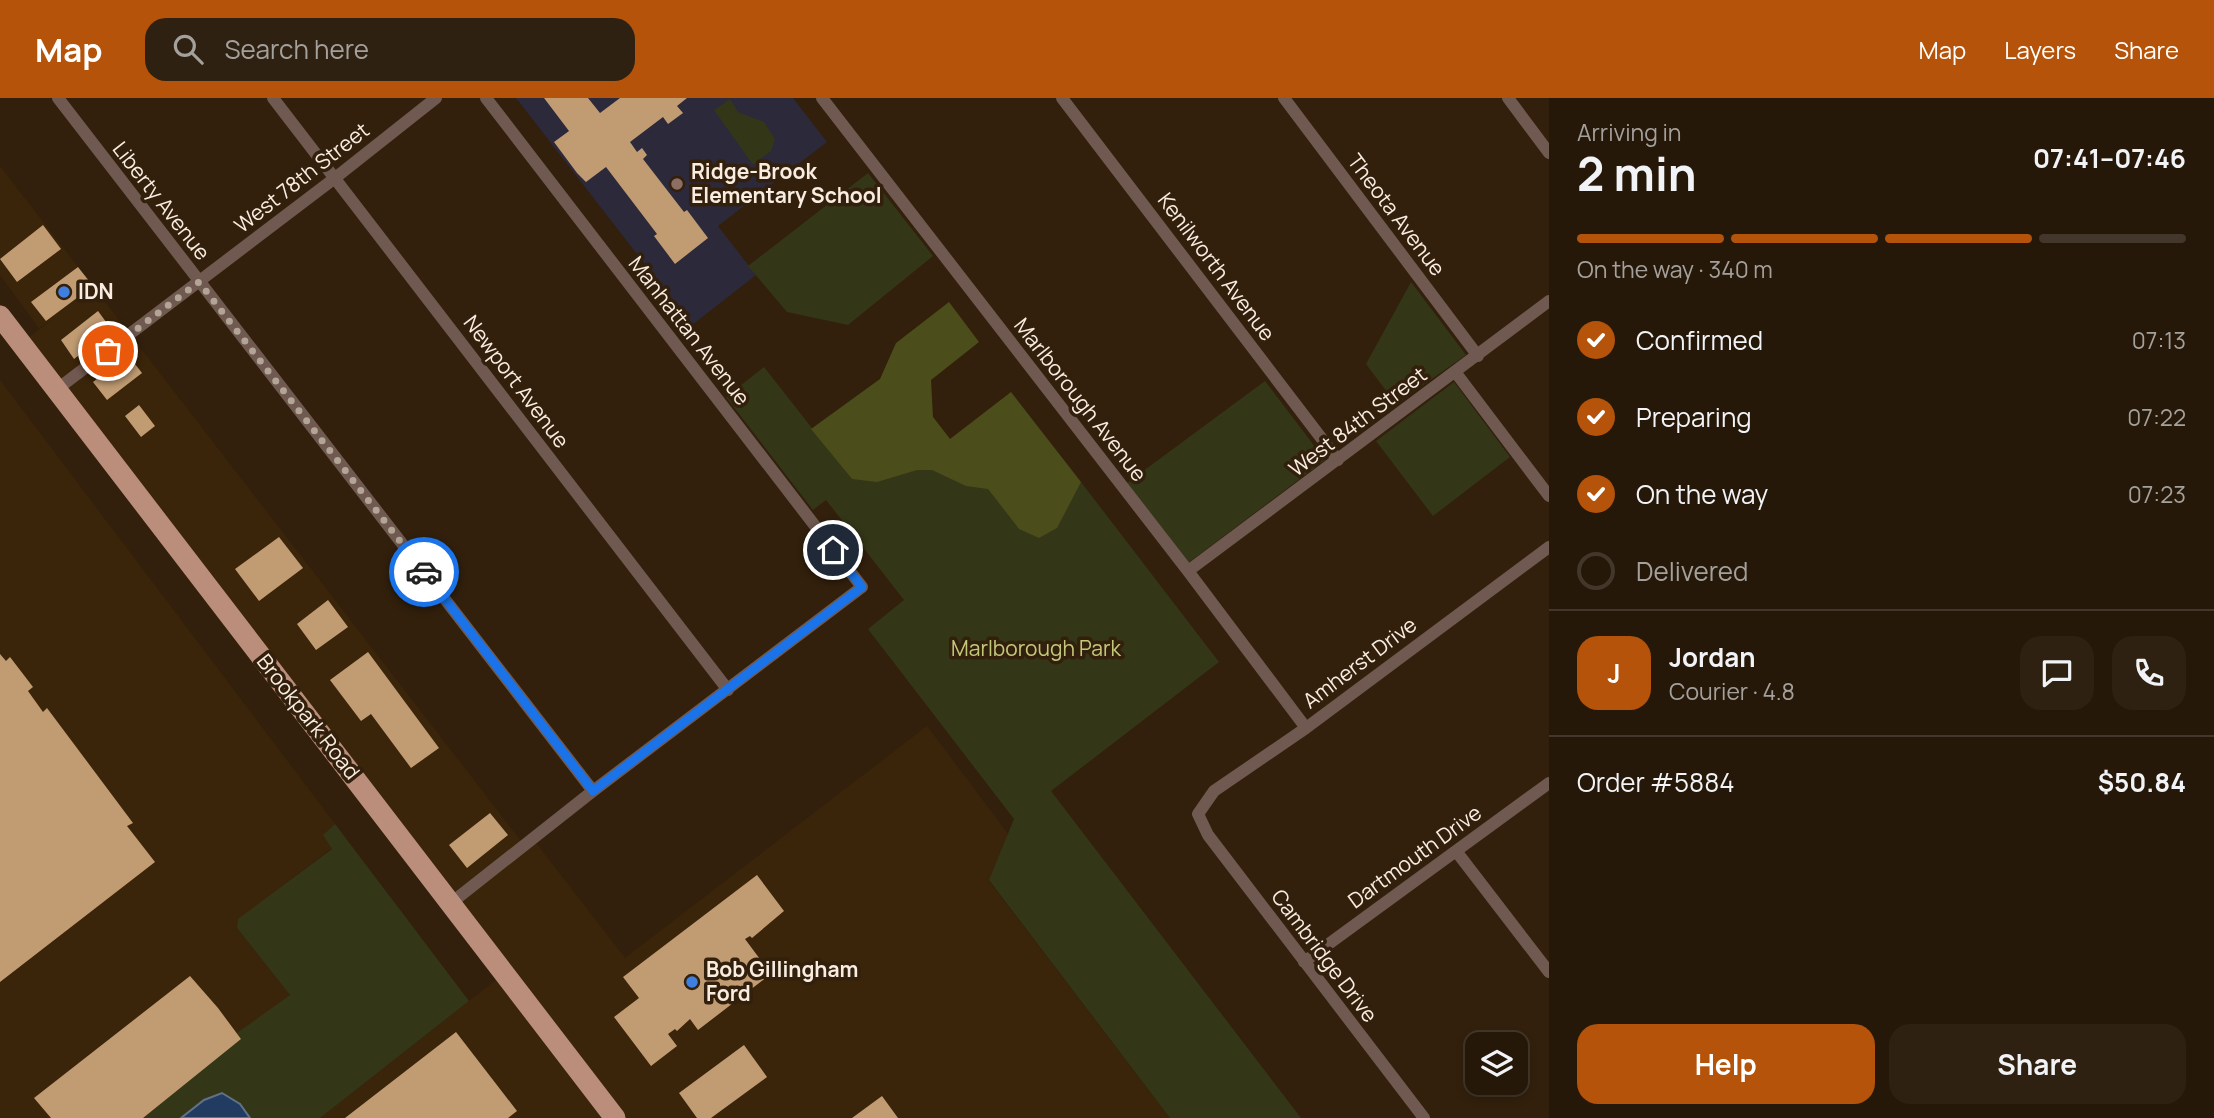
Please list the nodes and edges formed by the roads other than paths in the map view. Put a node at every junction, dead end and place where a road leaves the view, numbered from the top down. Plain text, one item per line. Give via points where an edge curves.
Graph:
1 (58, 98) edge
2 (273, 98) edge
3 (436, 98) edge
4 (486, 98) edge
5 (822, 98) edge
6 (1062, 98) edge
7 (1283, 98) edge
8 (1508, 98) edge
9 (1549, 153) edge
10 (335, 178) junction
11 (199, 282) junction
12 (1549, 301) edge
13 (0, 316) edge
14 (1478, 356) junction
15 (1456, 373) junction
16 (56, 390) junction
17 (1338, 460) junction
18 (1549, 496) edge
19 (1549, 547) edge
20 (1188, 572) junction
21 (728, 690) junction
22 (1306, 728) junction
23 (1549, 782) edge
24 (593, 791) junction
25 (1198, 814) joint
26 (1456, 851) junction
27 (451, 903) junction
28 (1304, 962) junction
29 (1549, 972) edge
30 (615, 1118) edge
31 (1424, 1118) edge

1 - 11 street, Liberty Avenue
2 - 10 street, Newport Avenue
3 - 10 street, West 78th Street
4 - 21 street, Manhattan Avenue via 862,587
5 - 20 street, Marlborough Avenue
6 - 17 street, Kenilworth Avenue
7 - 14 street, Theota Avenue
8 - 9 street
10 - 11 street, West 78th Street
10 - 21 street, Newport Avenue
11 - 16 street, West 78th Street
11 - 24 street, Liberty Avenue
12 - 14 street, West 84th Street
13 - 16 main road, Brookpark Road
14 - 15 street, West 84th Street
15 - 17 street, West 84th Street
15 - 18 street
16 - 27 main road, Brookpark Road
17 - 20 street, West 84th Street
19 - 22 street, Amherst Drive
20 - 22 street, Marlborough Avenue
21 - 24 street
22 - 25 street, Amherst Drive via 1214,792
23 - 26 street, Dartmouth Drive
24 - 27 street
25 - 28 street, Cambridge Drive via 1208,835
26 - 28 street, Dartmouth Drive
26 - 29 street
27 - 30 main road, Brookpark Road
28 - 31 street, Cambridge Drive

